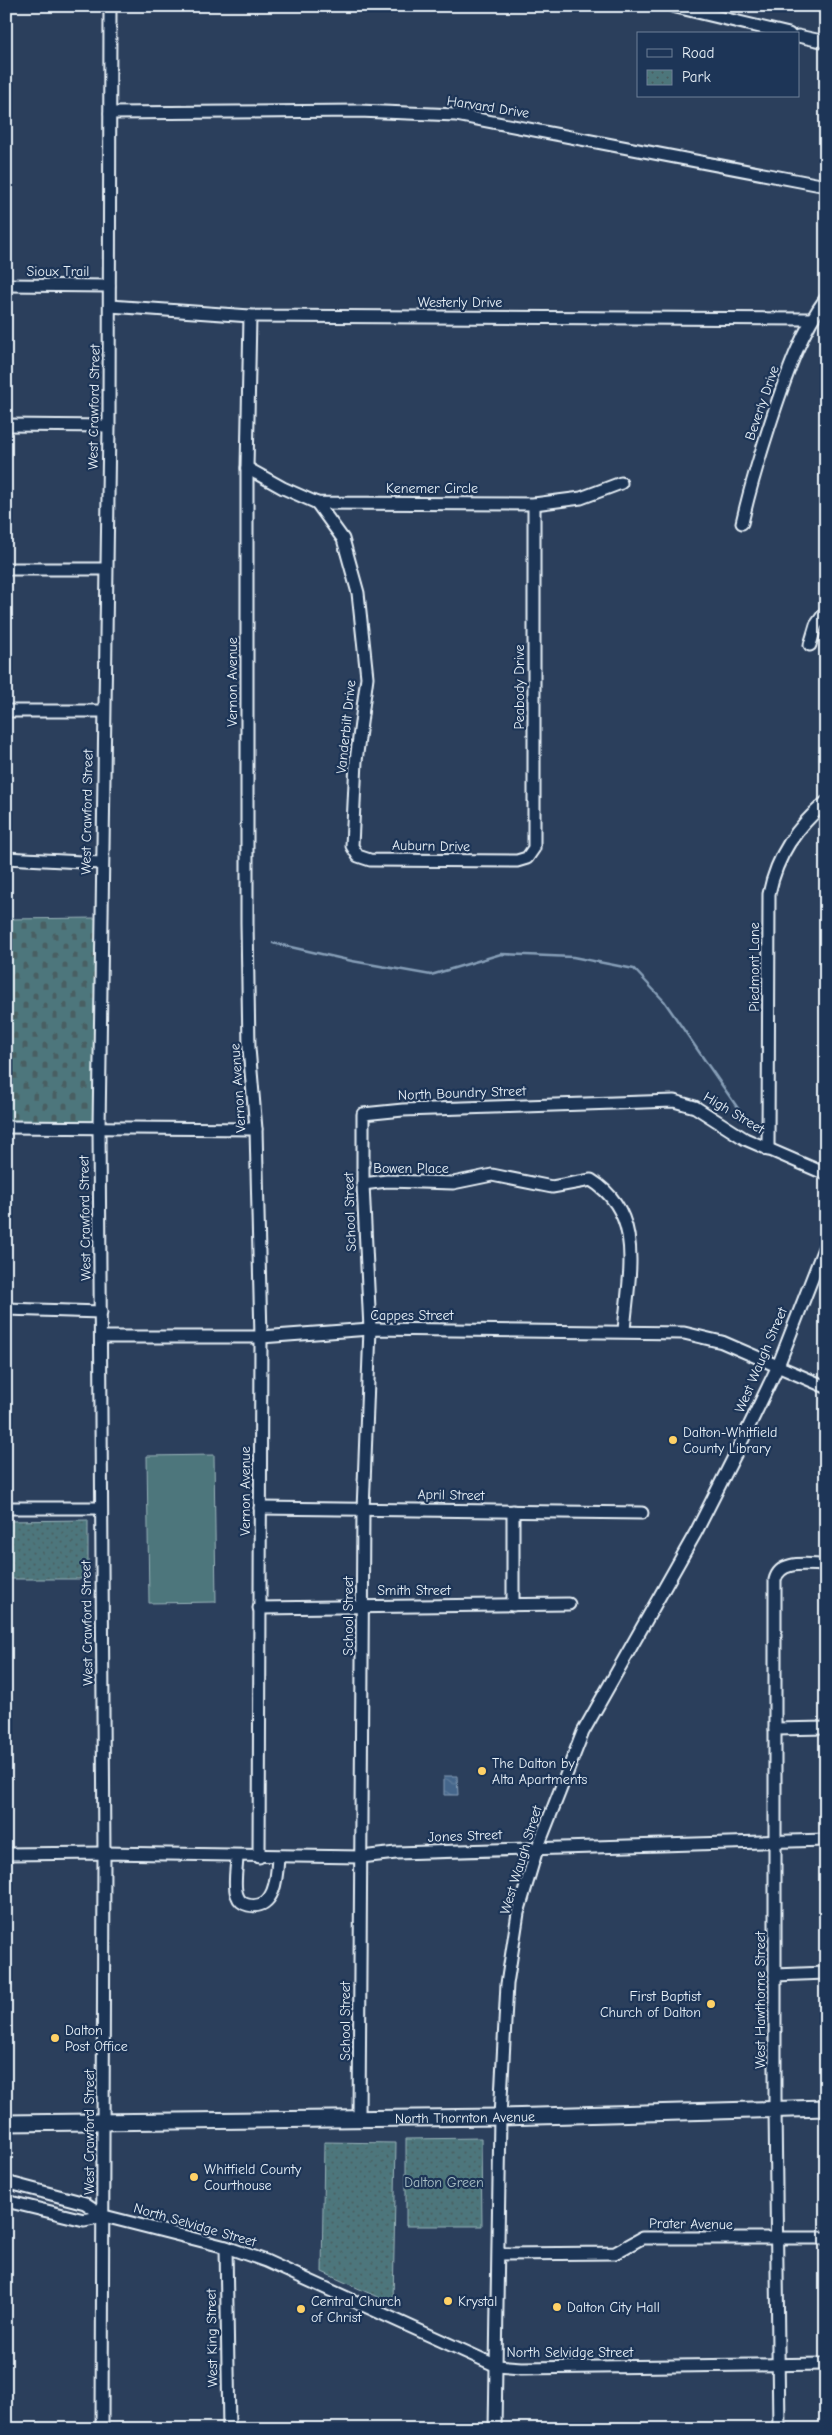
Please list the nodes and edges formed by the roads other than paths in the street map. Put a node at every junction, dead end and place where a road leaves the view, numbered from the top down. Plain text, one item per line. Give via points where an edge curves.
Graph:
1 (110, 6) edge
2 (672, 6) edge
3 (781, 32) edge
4 (800, 36) edge
5 (825, 39) edge
6 (110, 113) junction
7 (826, 186) edge
8 (6, 285) edge
9 (109, 286) junction
10 (826, 298) edge
11 (110, 306) junction
12 (250, 316) junction
13 (811, 319) junction
14 (6, 426) edge
15 (109, 426) junction
16 (247, 468) junction
17 (621, 483) dead end
18 (317, 503) junction
19 (534, 504) junction
20 (742, 523) dead end
21 (6, 569) edge
22 (105, 569) junction
23 (826, 611) edge
24 (810, 646) dead end
25 (6, 710) edge
26 (104, 711) junction
27 (826, 802) edge
28 (352, 846) joint
29 (6, 858) edge
30 (518, 861) joint
31 (101, 863) junction
32 (563, 1104) joint
33 (363, 1114) joint
34 (6, 1127) edge
35 (99, 1128) junction
36 (256, 1129) junction
37 (768, 1150) junction
38 (826, 1174) edge
39 (363, 1184) junction
40 (826, 1243) edge
41 (6, 1309) edge
42 (101, 1312) junction
43 (370, 1329) junction
44 (624, 1331) junction
45 (101, 1336) junction
46 (261, 1337) junction
47 (778, 1366) junction
48 (826, 1387) edge
49 (6, 1508) edge
50 (101, 1508) junction
51 (260, 1508) junction
52 (363, 1510) junction
53 (513, 1511) junction
54 (642, 1513) dead end
55 (826, 1565) edge
56 (569, 1604) dead end
57 (513, 1605) junction
58 (363, 1606) junction
59 (259, 1608) junction
60 (826, 1728) edge
61 (775, 1729) junction
62 (826, 1840) edge
63 (775, 1842) junction
64 (537, 1849) junction
65 (104, 1853) junction
66 (6, 1854) edge
67 (237, 1856) junction
68 (258, 1857) junction
69 (278, 1857) junction
70 (361, 1857) junction
71 (826, 1972) edge
72 (775, 1975) junction
73 (826, 2108) edge
74 (775, 2109) junction
75 (500, 2118) junction
76 (359, 2119) junction
77 (104, 2122) junction
78 (6, 2123) edge
79 (6, 2182) edge
80 (6, 2202) edge
81 (104, 2216) junction
82 (826, 2238) edge
83 (777, 2240) junction
84 (226, 2247) junction
85 (499, 2254) junction
86 (826, 2364) edge
87 (497, 2366) junction
88 (778, 2366) junction
89 (102, 2429) edge
90 (229, 2429) edge
91 (495, 2429) edge
92 (778, 2429) edge

1 - 6 street, West Crawford Street
2 - 3 street
4 - 5 street
6 - 7 street, Harvard Drive via 358,111 456,115
6 - 9 street, West Crawford Street
8 - 9 street, Sioux Trail
9 - 11 street, West Crawford Street
10 - 13 street, Beverly Drive
11 - 12 street, Westerly Drive
11 - 15 street, West Crawford Street
12 - 13 street, Westerly Drive
12 - 16 street, Vernon Avenue
13 - 20 street, Beverly Drive via 786,376 754,472
14 - 15 street
15 - 22 street, West Crawford Street
16 - 18 street, Kenemer Circle
16 - 36 street, Vernon Avenue via 249,1048
17 - 19 street, Kenemer Circle via 581,498
18 - 19 street, Kenemer Circle
18 - 28 street, Vanderbilt Drive via 343,539 358,593 367,677 356,761
19 - 30 street, Peabody Drive via 534,848 528,858
21 - 22 street
22 - 26 street, West Crawford Street
23 - 24 street via 816,625
25 - 26 street
26 - 31 street, West Crawford Street
27 - 37 street, Piedmont Lane via 797,830 784,848 769,894
28 - 30 street, Auburn Drive via 358,856 370,860
29 - 31 street
31 - 35 street, West Crawford Street
32 - 33 street, North Boundry Street
32 - 37 street, High Street via 684,1103
33 - 39 street, School Street
34 - 35 street
35 - 36 street
35 - 42 street, West Crawford Street
36 - 46 street, Vernon Avenue
37 - 38 street, High Street
39 - 43 street, School Street
39 - 44 street, Bowen Place via 387,1181 454,1183 492,1175 552,1187 591,1180 600,1185 619,1206 629,1230
40 - 47 street, West Waugh Street
41 - 42 street
42 - 45 street, West Crawford Street
43 - 44 street, Cappes Street
43 - 46 street, Cappes Street
43 - 52 street, School Street
44 - 47 street, Cappes Street via 684,1333 722,1342
45 - 46 street, Cappes Street
45 - 50 street, West Crawford Street
46 - 51 street, Vernon Avenue
47 - 48 street, Cappes Street
47 - 64 street, West Waugh Street via 696,1532 583,1732
49 - 50 street
50 - 65 street, West Crawford Street
51 - 52 street, April Street
51 - 59 street, Vernon Avenue
52 - 53 street, April Street
52 - 58 street, School Street
53 - 54 street, April Street
53 - 57 street
55 - 61 street, West Hawthorne Street via 790,1565 777,1572
56 - 57 street, Smith Street
57 - 58 street, Smith Street
58 - 59 street, Smith Street
58 - 70 street, School Street
59 - 68 street, Vernon Avenue
60 - 61 street
61 - 63 street, West Hawthorne Street
62 - 63 street, Jones Street
63 - 64 street, Jones Street
63 - 72 street, West Hawthorne Street
64 - 70 street, Jones Street
64 - 75 street, West Waugh Street via 518,1913 506,1984
65 - 66 street, Jones Street
65 - 67 street, Jones Street
65 - 77 street, West Crawford Street
67 - 68 street, Jones Street
67 - 69 street via 236,1894 245,1905 254,1906 271,1896 276,1883
68 - 69 street, Jones Street
69 - 70 street, Jones Street
70 - 76 street, School Street
71 - 72 street
72 - 74 street, West Hawthorne Street
73 - 74 main road, North Thornton Avenue
74 - 75 main road, North Thornton Avenue
74 - 83 street, West Hawthorne Street
75 - 76 main road, North Thornton Avenue
75 - 85 street, West Waugh Street
76 - 77 main road, North Thornton Avenue
77 - 78 main road, North Thornton Avenue
77 - 81 street, West Crawford Street
79 - 81 street via 85,2203
80 - 81 street via 84,2220
81 - 84 street, North Selvidge Street
81 - 89 street, West Crawford Street
82 - 83 street, Prater Avenue
83 - 85 street, Prater Avenue via 642,2238 615,2253
83 - 88 street, West Hawthorne Street
84 - 87 street, North Selvidge Street via 299,2275
84 - 90 street, West King Street
85 - 87 street, West Waugh Street
86 - 88 street, North Selvidge Street
87 - 88 street, North Selvidge Street
87 - 91 street, West Waugh Street
88 - 92 street, West Hawthorne Street

